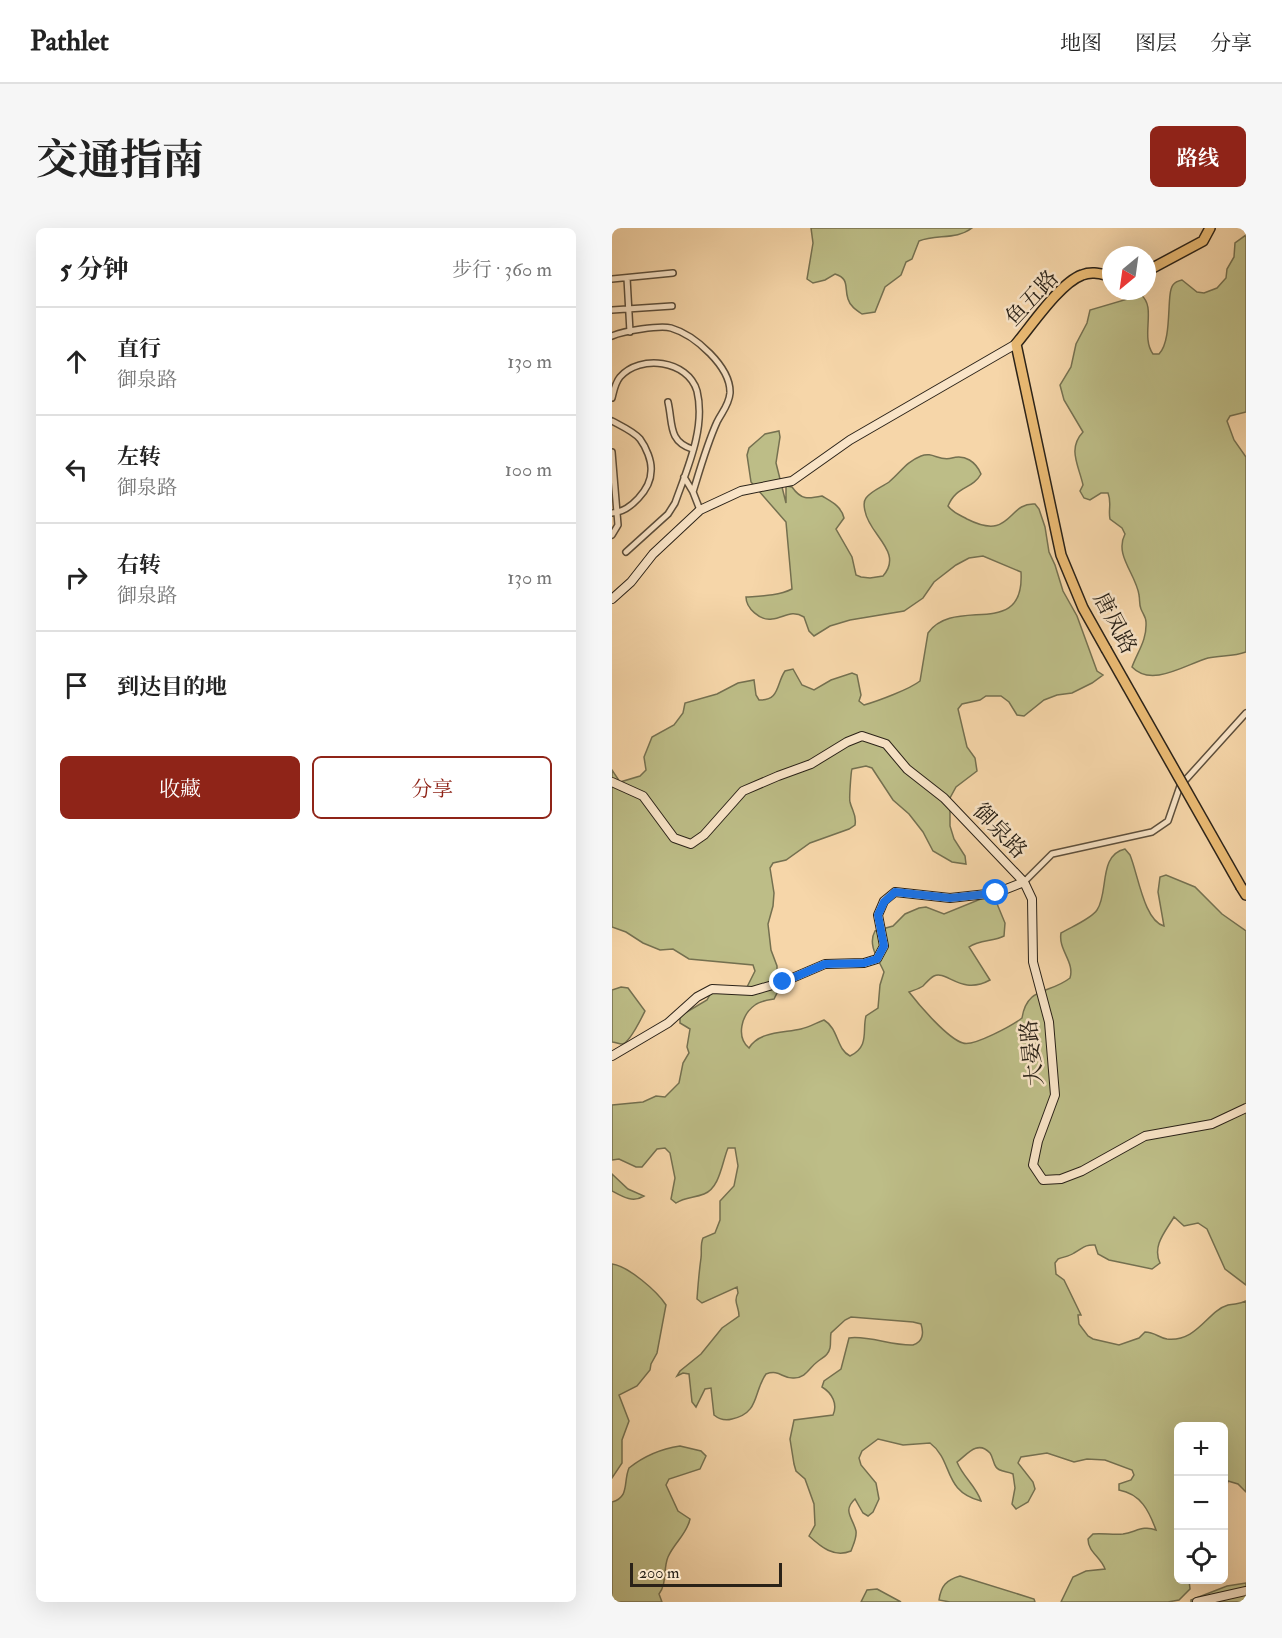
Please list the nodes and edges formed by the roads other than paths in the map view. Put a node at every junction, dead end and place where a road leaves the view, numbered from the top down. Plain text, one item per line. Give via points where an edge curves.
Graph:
1 (1210, 228) edge
2 (1156, 266) edge
3 (673, 273) dead end
4 (1102, 274) edge
5 (627, 278) junction
6 (612, 279) edge
7 (672, 306) dead end
8 (629, 309) junction
9 (612, 310) edge
10 (630, 332) junction
11 (612, 336) edge
12 (1016, 344) junction
13 (612, 398) edge
14 (668, 402) dead end
15 (612, 422) edge
16 (692, 449) junction
17 (612, 454) edge
18 (684, 477) junction
19 (693, 492) junction
20 (700, 510) junction
21 (614, 513) edge
22 (612, 535) edge
23 (626, 552) dead end
24 (612, 599) edge
25 (1245, 715) edge
26 (612, 782) edge
27 (1024, 882) junction
28 (1244, 891) edge
29 (612, 1056) edge
30 (1246, 1108) edge
31 (1246, 1591) edge
32 (1197, 1602) edge

1 - 2 highway via 1203,241
3 - 5 street
4 - 12 highway, 鱼五路 via 1082,275 1065,285
5 - 6 street
5 - 8 street
7 - 8 street
8 - 9 street
8 - 10 street
10 - 11 street
10 - 19 street via 670,328 698,342 726,375 730,388 727,405
12 - 20 street, 鱼五路 via 850,440 792,481 741,491
12 - 28 highway, 唐凤路, bridge via 1061,555 1083,608
13 - 16 street via 619,378 641,363 659,363 683,372 696,388 699,401 699,425
14 - 16 street via 675,439
15 - 21 street via 640,439 648,453 651,471 637,499 626,510
16 - 18 street
17 - 21 street
18 - 19 street
18 - 23 street via 668,514
19 - 20 street
20 - 24 street, 鱼五路
21 - 22 street via 618,525
25 - 27 street via 1180,786 1168,821 1152,832 1052,854
26 - 27 street, 御泉路 via 643,796 674,838 691,844 743,791 811,764 862,736 886,744 906,769 944,798
27 - 29 street, 御泉路 via 996,893 950,898 895,892 878,915 884,946 877,959 825,964 752,991 712,989 668,1023
27 - 30 street, 大晏路 via 1032,899 1033,962 1049,1022 1055,1095 1033,1165 1043,1179 1060,1179 1082,1171 1145,1136 1212,1124
31 - 32 street

